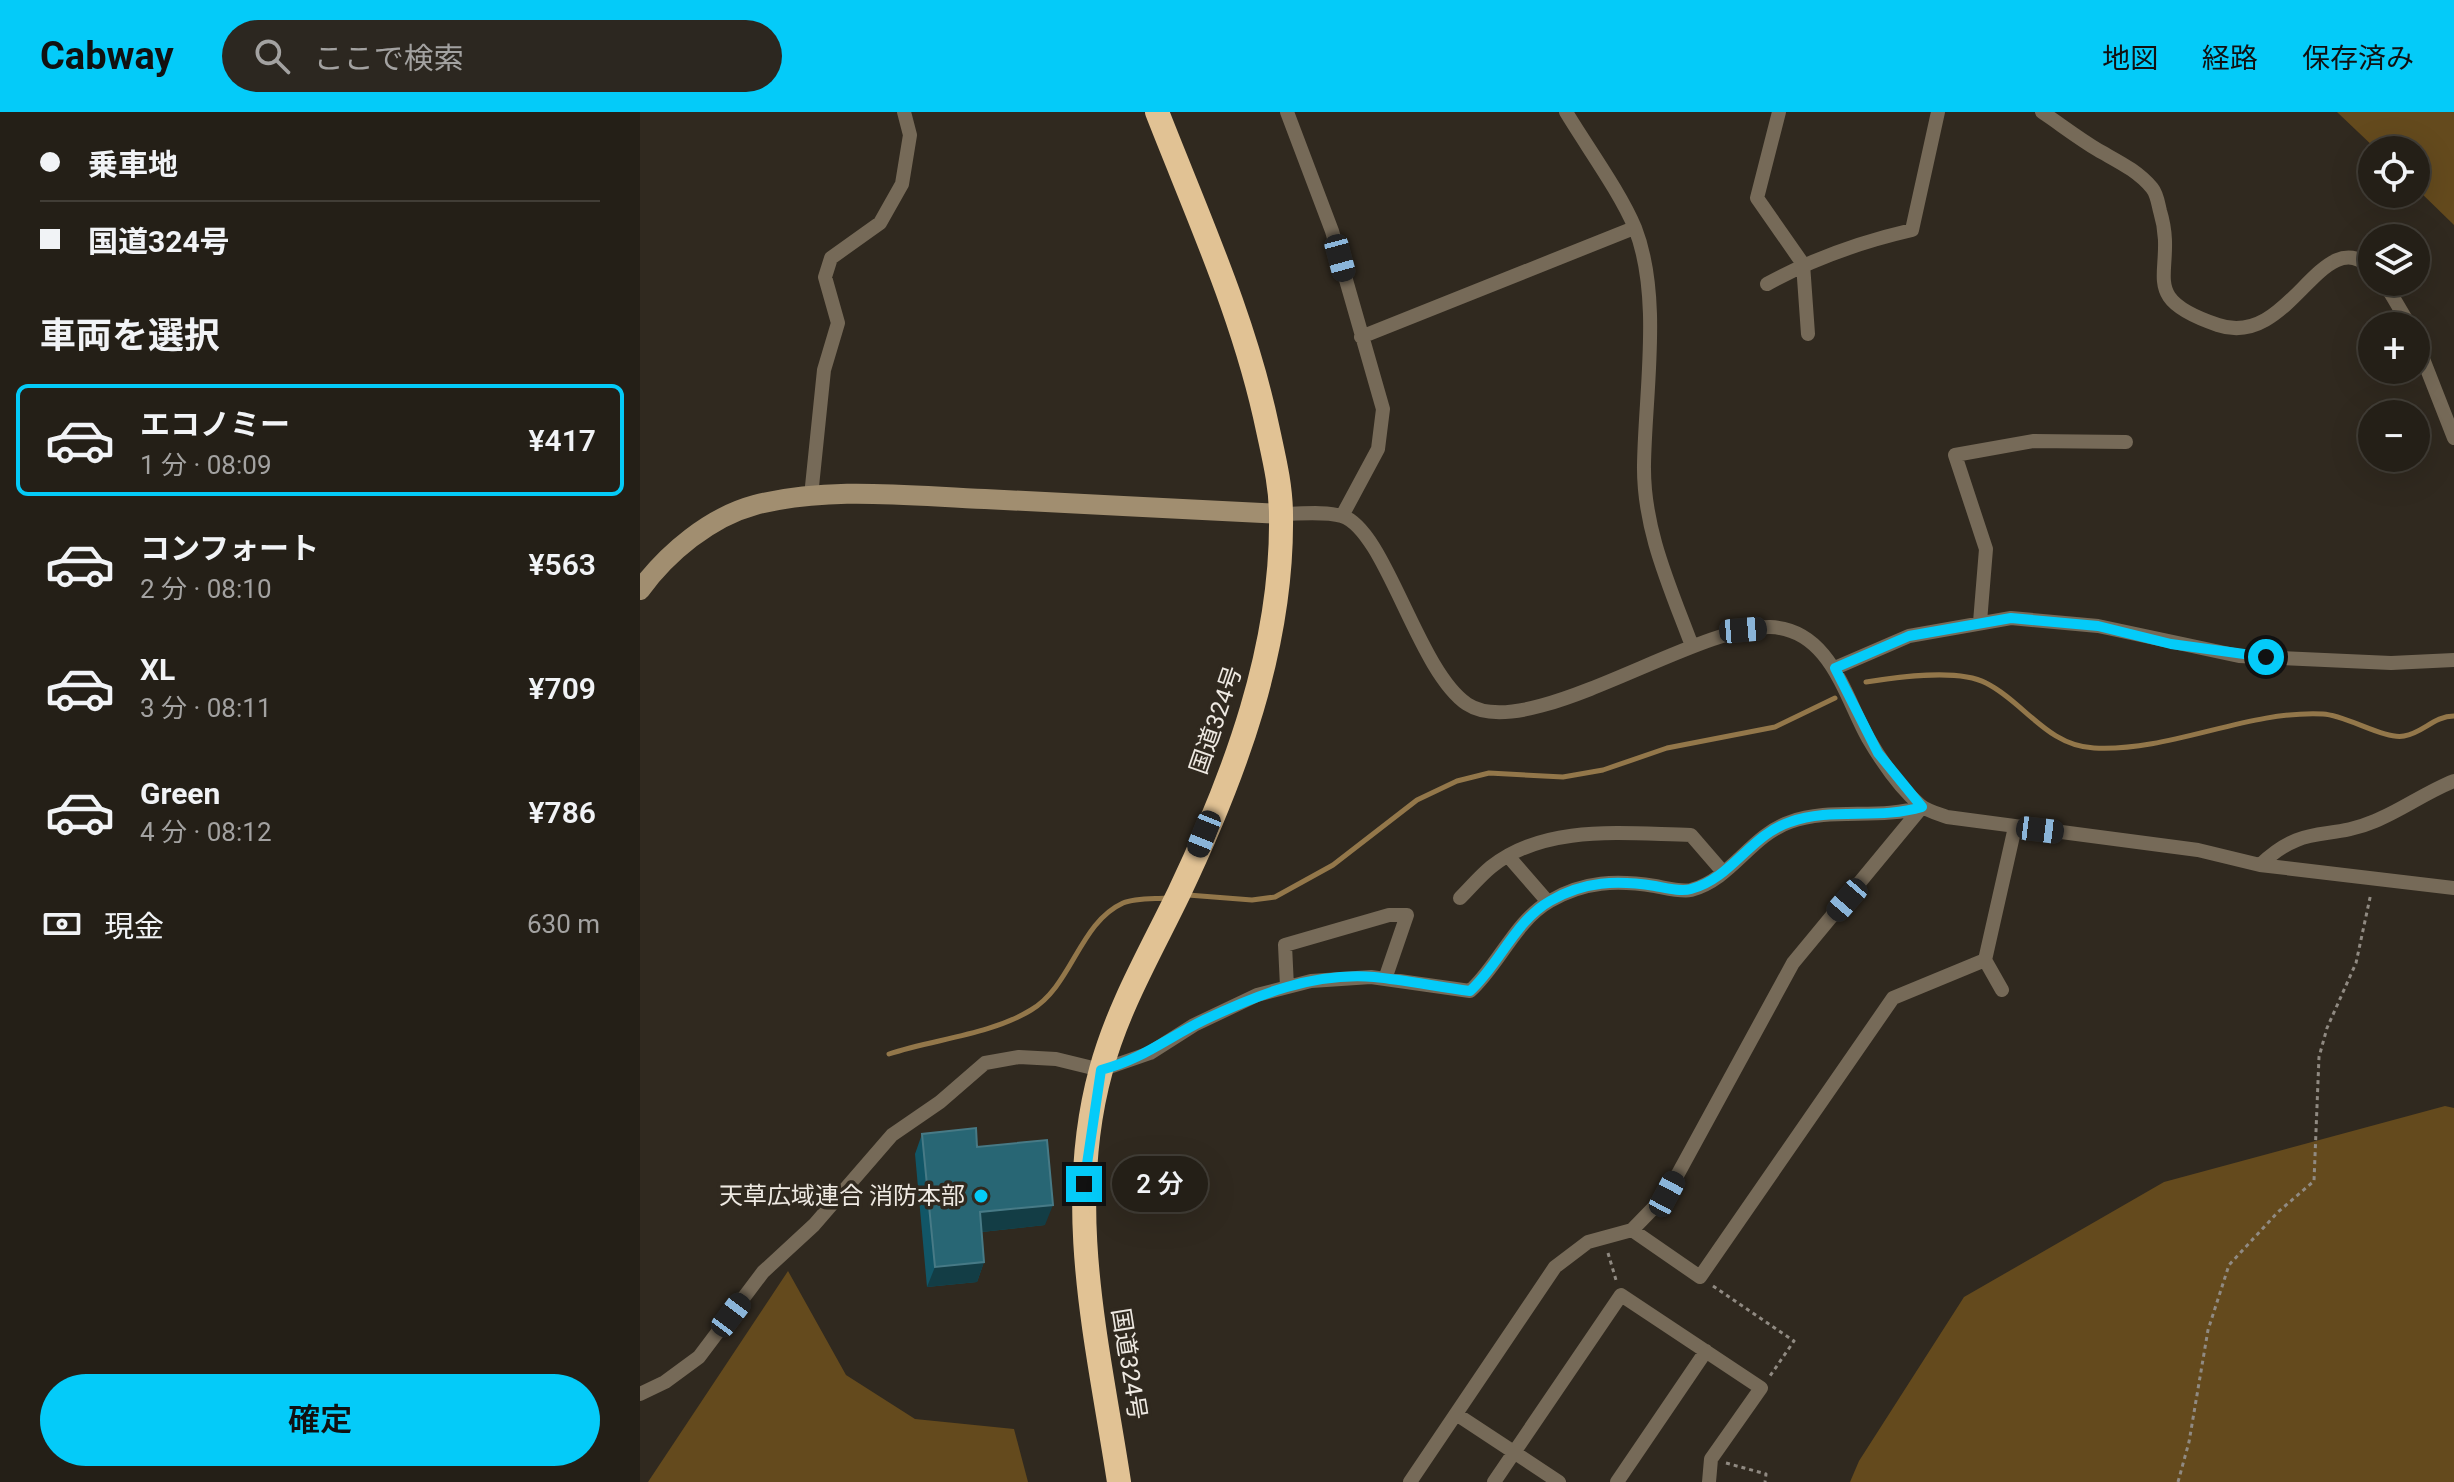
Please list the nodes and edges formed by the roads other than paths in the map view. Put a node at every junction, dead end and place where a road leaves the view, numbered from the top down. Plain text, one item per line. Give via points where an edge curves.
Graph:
1 (904, 112) edge
2 (1157, 112) edge
3 (1287, 112) edge
4 (1566, 112) edge
5 (1779, 112) edge
6 (1938, 112) edge
7 (2042, 112) edge
8 (1634, 228) junction
9 (2358, 261) edge
10 (1803, 264) junction
11 (1767, 284) dead end
12 (1808, 334) dead end
13 (1361, 337) junction
14 (2430, 377) edge
15 (2454, 438) edge
16 (2126, 442) dead end
17 (811, 496) junction
18 (1281, 514) junction
19 (1342, 516) junction
20 (640, 590) edge
21 (1980, 622) junction
22 (1692, 646) junction
23 (2454, 660) edge
24 (1835, 668) junction
25 (2454, 781) edge
26 (1922, 807) junction
27 (2015, 827) junction
28 (1508, 856) junction
29 (2260, 865) junction
30 (1723, 872) junction
31 (2454, 888) edge
32 (1460, 898) dead end
33 (1548, 902) junction
34 (1985, 960) junction
35 (1385, 979) junction
36 (1287, 987) junction
37 (2002, 990) dead end
38 (1101, 1070) junction
39 (1632, 1230) junction
40 (1706, 1351) junction
41 (640, 1394) edge
42 (1456, 1414) junction
43 (1514, 1452) junction
44 (1119, 1482) edge
45 (1410, 1482) edge
46 (1494, 1482) edge
47 (1559, 1482) edge
48 (1617, 1482) edge
49 (1709, 1482) edge

1 - 17 street via 910,135 902,184 880,223 837,252 825,277 838,323 824,370
2 - 18 highway, 国道324号 via 1242,325 1274,457
3 - 13 street via 1332,231
4 - 8 street
5 - 10 street via 1757,198
6 - 10 street via 1912,230
7 - 9 street via 2127,165 2154,190 2165,234 2162,280 2166,297 2182,311 2232,329 2262,324 2326,263 2343,258
8 - 13 street
8 - 22 street via 1644,269 1650,342 1647,512 1654,546
10 - 11 street
10 - 12 street
13 - 19 street via 1383,409 1378,449
14 - 15 street
16 - 21 street via 2034,441 1955,455 1986,549
17 - 18 street via 881,494
17 - 20 street via 754,506 718,520 680,547
18 - 19 street
18 - 38 highway, 国道324号 via 1278,585 1266,659 1246,731 1194,860 1133,984
19 - 22 street via 1372,543 1437,669 1464,702 1482,712 1522,711
21 - 23 street via 2011,618 2098,626 2239,656 2391,663
21 - 24 street via 1909,636
22 - 24 street via 1773,627 1815,646
24 - 26 street via 1868,738
25 - 29 street via 2377,821 2298,837
26 - 27 street via 1947,817
26 - 30 street via 1897,815 1792,821 1764,833
26 - 39 street via 1793,963 1667,1194
27 - 29 street via 2198,850
27 - 34 street
28 - 30 street via 1549,839 1586,834 1691,835
28 - 32 street
28 - 33 street
29 - 31 street
30 - 33 street via 1688,891 1628,882 1585,884
33 - 35 street via 1470,991
34 - 37 street
34 - 39 street via 1893,998 1700,1277
35 - 36 street via 1311,981
35 - 36 street via 1407,915 1389,915 1285,945
36 - 38 street via 1257,995 1150,1053
38 - 41 street via 1056,1059 1019,1057 985,1063 892,1135 814,1225 763,1272 699,1357
38 - 44 highway, 国道324号 via 1085,1155 1084,1266
39 - 42 street via 1588,1242 1555,1267
40 - 43 street via 1621,1295
40 - 48 street
40 - 49 street via 1761,1388 1711,1459
42 - 43 street
42 - 45 street
43 - 46 street
43 - 47 street

